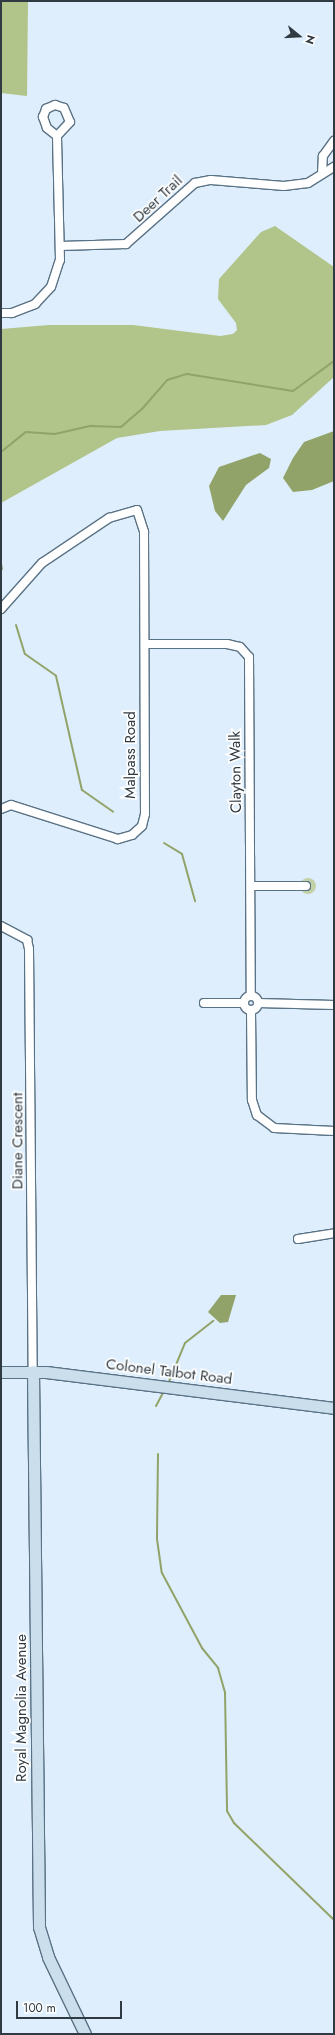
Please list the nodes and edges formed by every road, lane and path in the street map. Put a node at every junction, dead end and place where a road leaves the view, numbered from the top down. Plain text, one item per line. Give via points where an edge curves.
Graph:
1 (57, 136) dead end
2 (334, 141) edge
3 (334, 167) edge
4 (322, 173) junction
5 (60, 246) junction
6 (1, 313) edge
7 (1, 609) edge
8 (145, 644) junction
9 (1, 809) edge
10 (252, 886) junction
11 (306, 886) dead end
12 (1, 926) edge
13 (251, 996) junction
14 (204, 1003) dead end
15 (244, 1003) junction
16 (258, 1003) junction
17 (334, 1005) edge
18 (251, 1011) junction
19 (334, 1131) edge
20 (334, 1233) edge
21 (298, 1239) dead end
22 (33, 1371) junction
23 (1, 1372) edge
24 (334, 1408) edge
25 (85, 2034) edge

1 - 5 street
2 - 4 street via 323,156
3 - 4 street, Deer Trail
4 - 5 street, Deer Trail via 308,183 284,186 211,180 195,183 126,244
5 - 6 street via 51,287 35,304 12,313
7 - 8 street, Malpass Road via 42,563 109,518 137,510 144,532
8 - 9 street, Malpass Road via 145,814 142,826 132,835 118,839 11,805
8 - 10 street, Clayton Walk via 227,644 240,647 249,657
10 - 11 street
10 - 13 street, Clayton Walk
12 - 22 street, Diane Crescent via 27,940 29,949
13 - 15 street
13 - 16 street
14 - 15 street
15 - 18 street
16 - 17 street
16 - 18 street
18 - 19 street via 252,1100 257,1115 274,1128
20 - 21 street
22 - 23 street, Colonel Talbot Road
22 - 24 street, Colonel Talbot Road
22 - 25 street, Royal Magnolia Avenue via 39,1927 48,1957

